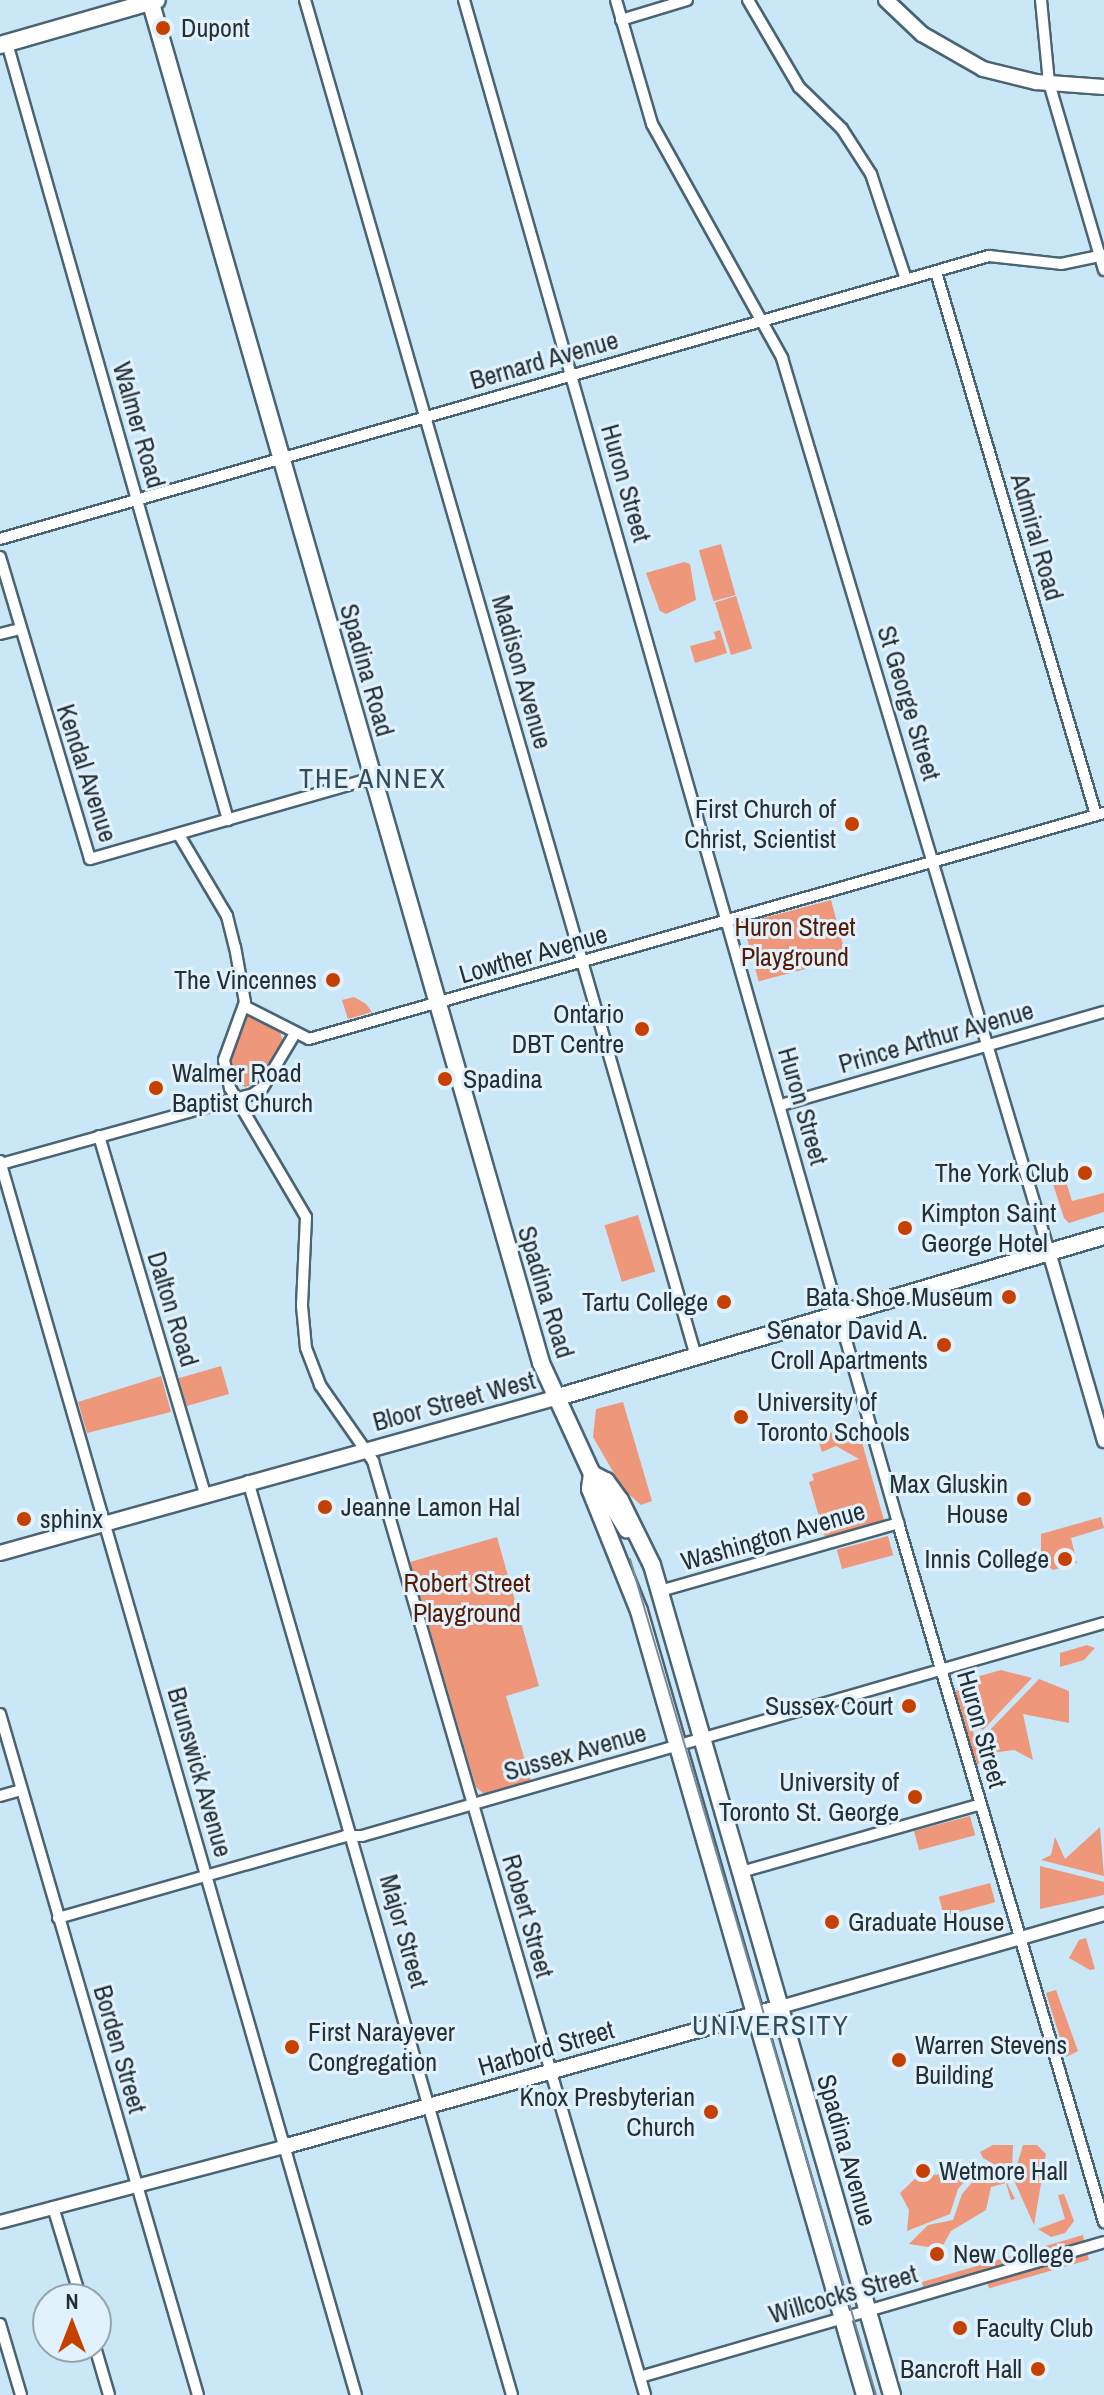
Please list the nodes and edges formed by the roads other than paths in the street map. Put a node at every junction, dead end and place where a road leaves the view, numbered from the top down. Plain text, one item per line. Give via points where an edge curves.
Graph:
1 (305, 0) edge
2 (464, 0) edge
3 (616, 0) edge
4 (687, 0) edge
5 (748, 0) edge
6 (886, 0) edge
7 (1041, 0) edge
8 (153, 1) edge
9 (621, 20) junction
10 (4, 44) edge
11 (1049, 83) junction
12 (1104, 87) edge
13 (1102, 256) edge
14 (1104, 270) edge
15 (936, 272) junction
16 (906, 279) junction
17 (763, 319) junction
18 (572, 375) junction
19 (426, 415) junction
20 (283, 458) junction
21 (137, 500) junction
22 (0, 539) edge
23 (0, 557) edge
24 (20, 629) junction
25 (0, 634) edge
26 (373, 778) junction
27 (1100, 814) edge
28 (228, 820) junction
29 (179, 835) junction
30 (934, 863) junction
31 (727, 922) junction
32 (582, 964) junction
33 (437, 1003) junction
34 (244, 1006) junction
35 (1104, 1012) edge
36 (294, 1035) junction
37 (988, 1045) junction
38 (235, 1098) junction
39 (781, 1105) junction
40 (99, 1136) junction
41 (0, 1163) edge
42 (1104, 1236) edge
43 (1049, 1252) junction
44 (840, 1313) junction
45 (696, 1356) junction
46 (555, 1398) junction
47 (1104, 1441) edge
48 (365, 1450) junction
49 (592, 1474) junction
50 (248, 1481) junction
51 (205, 1494) junction
52 (104, 1523) junction
53 (898, 1523) junction
54 (625, 1532) junction
55 (0, 1553) edge
56 (660, 1591) junction
57 (1104, 1623) edge
58 (942, 1669) junction
59 (0, 1714) edge
60 (703, 1738) junction
61 (678, 1745) junction
62 (21, 1790) junction
63 (0, 1796) edge
64 (473, 1804) junction
65 (981, 1804) junction
66 (354, 1837) junction
67 (741, 1872) junction
68 (207, 1875) junction
69 (1104, 1914) edge
70 (58, 1918) junction
71 (1022, 1938) junction
72 (780, 2007) junction
73 (755, 2014) junction
74 (550, 2071) junction
75 (432, 2106) junction
76 (283, 2147) junction
77 (136, 2185) junction
78 (53, 2207) junction
79 (0, 2222) edge
80 (1104, 2222) edge
81 (1104, 2242) edge
82 (76, 2283) edge
83 (867, 2310) junction
84 (842, 2317) junction
85 (0, 2324) edge
86 (100, 2363) edge
87 (640, 2377) junction
88 (21, 2395) edge
89 (109, 2395) edge
90 (198, 2395) edge
91 (356, 2395) edge
92 (512, 2395) edge
93 (645, 2395) edge
94 (865, 2395) edge
95 (892, 2395) edge

1 - 19 street, Madison Avenue
2 - 18 street, Huron Street
3 - 9 street, St George Street
4 - 9 street
5 - 16 street via 799,87 842,129 871,174
6 - 11 main road via 956,57 1003,76
7 - 11 street
8 - 10 main road
8 - 20 main road, Spadina Road
9 - 17 street, St George Street via 652,124
10 - 21 street, Walmer Road
11 - 12 main road
11 - 13 street
13 - 14 street
13 - 15 street, Bernard Avenue via 1061,264 997,255
15 - 16 street, Bernard Avenue
15 - 27 street, Admiral Road
16 - 17 street, Bernard Avenue
17 - 18 street, Bernard Avenue
17 - 30 street, St George Street via 782,358
18 - 19 street, Bernard Avenue
18 - 31 street, Huron Street
19 - 20 street, Bernard Avenue
19 - 32 street, Madison Avenue
20 - 21 street, Bernard Avenue
20 - 26 main road, Spadina Road
21 - 22 street, Bernard Avenue
21 - 28 street, Walmer Road
23 - 24 street, Kendal Avenue
24 - 25 street
24 - 29 street, Kendal Avenue via 87,855 95,860
26 - 28 street, Kendal Avenue
26 - 33 main road, Spadina Road
27 - 30 street, Lowther Avenue
28 - 29 street, Kendal Avenue
29 - 34 street via 227,916
30 - 31 street, Lowther Avenue
30 - 37 street, St George Street
31 - 32 street, Lowther Avenue
31 - 39 street, Huron Street
32 - 33 street, Lowther Avenue
32 - 45 street, Madison Avenue
33 - 36 street, Lowther Avenue via 309,1039
33 - 46 main road, Spadina Road
34 - 36 street via 254,1006
34 - 38 street via 235,1018 224,1060
35 - 37 street, Prince Arthur Avenue
36 - 38 street via 263,1087
37 - 39 street, Prince Arthur Avenue
37 - 43 street, St George Street
38 - 40 street
38 - 48 street via 306,1217 306,1348 320,1385
39 - 44 street, Huron Street
40 - 41 street
40 - 51 street, Dalton Road
41 - 52 street, Brunswick Avenue
42 - 43 main road, Bloor Street West
43 - 44 main road, Bloor Street West
43 - 47 street, St George Street
44 - 45 main road, Bloor Street West
44 - 53 street, Huron Street
45 - 46 main road, Bloor Street West
46 - 48 main road, Bloor Street West
46 - 49 main road, Spadina Avenue
48 - 50 main road, Bloor Street West
48 - 64 street, Robert Street via 373,1461
49 - 54 main road, Spadina Avenue via 606,1481
49 - 54 main road, Spadina Avenue via 590,1489
50 - 51 main road, Bloor Street West
50 - 66 street, Major Street
51 - 52 main road, Bloor Street West
52 - 55 main road, Bloor Street West
52 - 68 street, Brunswick Avenue
53 - 56 street, Washington Avenue
53 - 58 street, Huron Street
54 - 56 main road, Spadina Avenue
54 - 61 main road, Spadina Avenue
56 - 60 main road, Spadina Avenue
57 - 58 street, Sussex Avenue
58 - 60 street, Sussex Avenue
58 - 65 street, Huron Street
59 - 62 street, Borden Street
60 - 61 street, Sussex Avenue
60 - 67 main road, Spadina Avenue
61 - 64 street, Sussex Avenue
61 - 73 main road, Spadina Avenue
62 - 63 street
62 - 70 street, Borden Street
64 - 66 street, Sussex Avenue
64 - 74 street, Robert Street
65 - 67 street
65 - 71 street, Huron Street
66 - 68 street, Sussex Avenue
66 - 75 street, Major Street
67 - 72 main road, Spadina Avenue
68 - 70 street, Sussex Avenue
68 - 76 street, Brunswick Avenue
69 - 71 street, Harbord Street
70 - 77 street, Borden Street
71 - 72 street, Harbord Street
71 - 80 street, Huron Street
72 - 73 main road, Harbord Street
72 - 83 main road, Spadina Avenue
73 - 74 main road, Harbord Street
73 - 84 main road, Spadina Avenue
74 - 75 main road, Harbord Street
74 - 87 street, Robert Street
75 - 76 main road, Harbord Street
75 - 92 street, Major Street
76 - 77 street, Harbord Street
76 - 91 street, Brunswick Avenue
77 - 78 street, Harbord Street
77 - 90 street, Borden Street
78 - 79 street, Harbord Street
78 - 82 street
81 - 83 street, Willcocks Street
83 - 84 street, Willcocks Street
83 - 95 main road, Spadina Avenue
84 - 87 street, Willcocks Street
84 - 94 main road, Spadina Avenue
85 - 88 street
86 - 89 street
87 - 93 street, Robert Street

